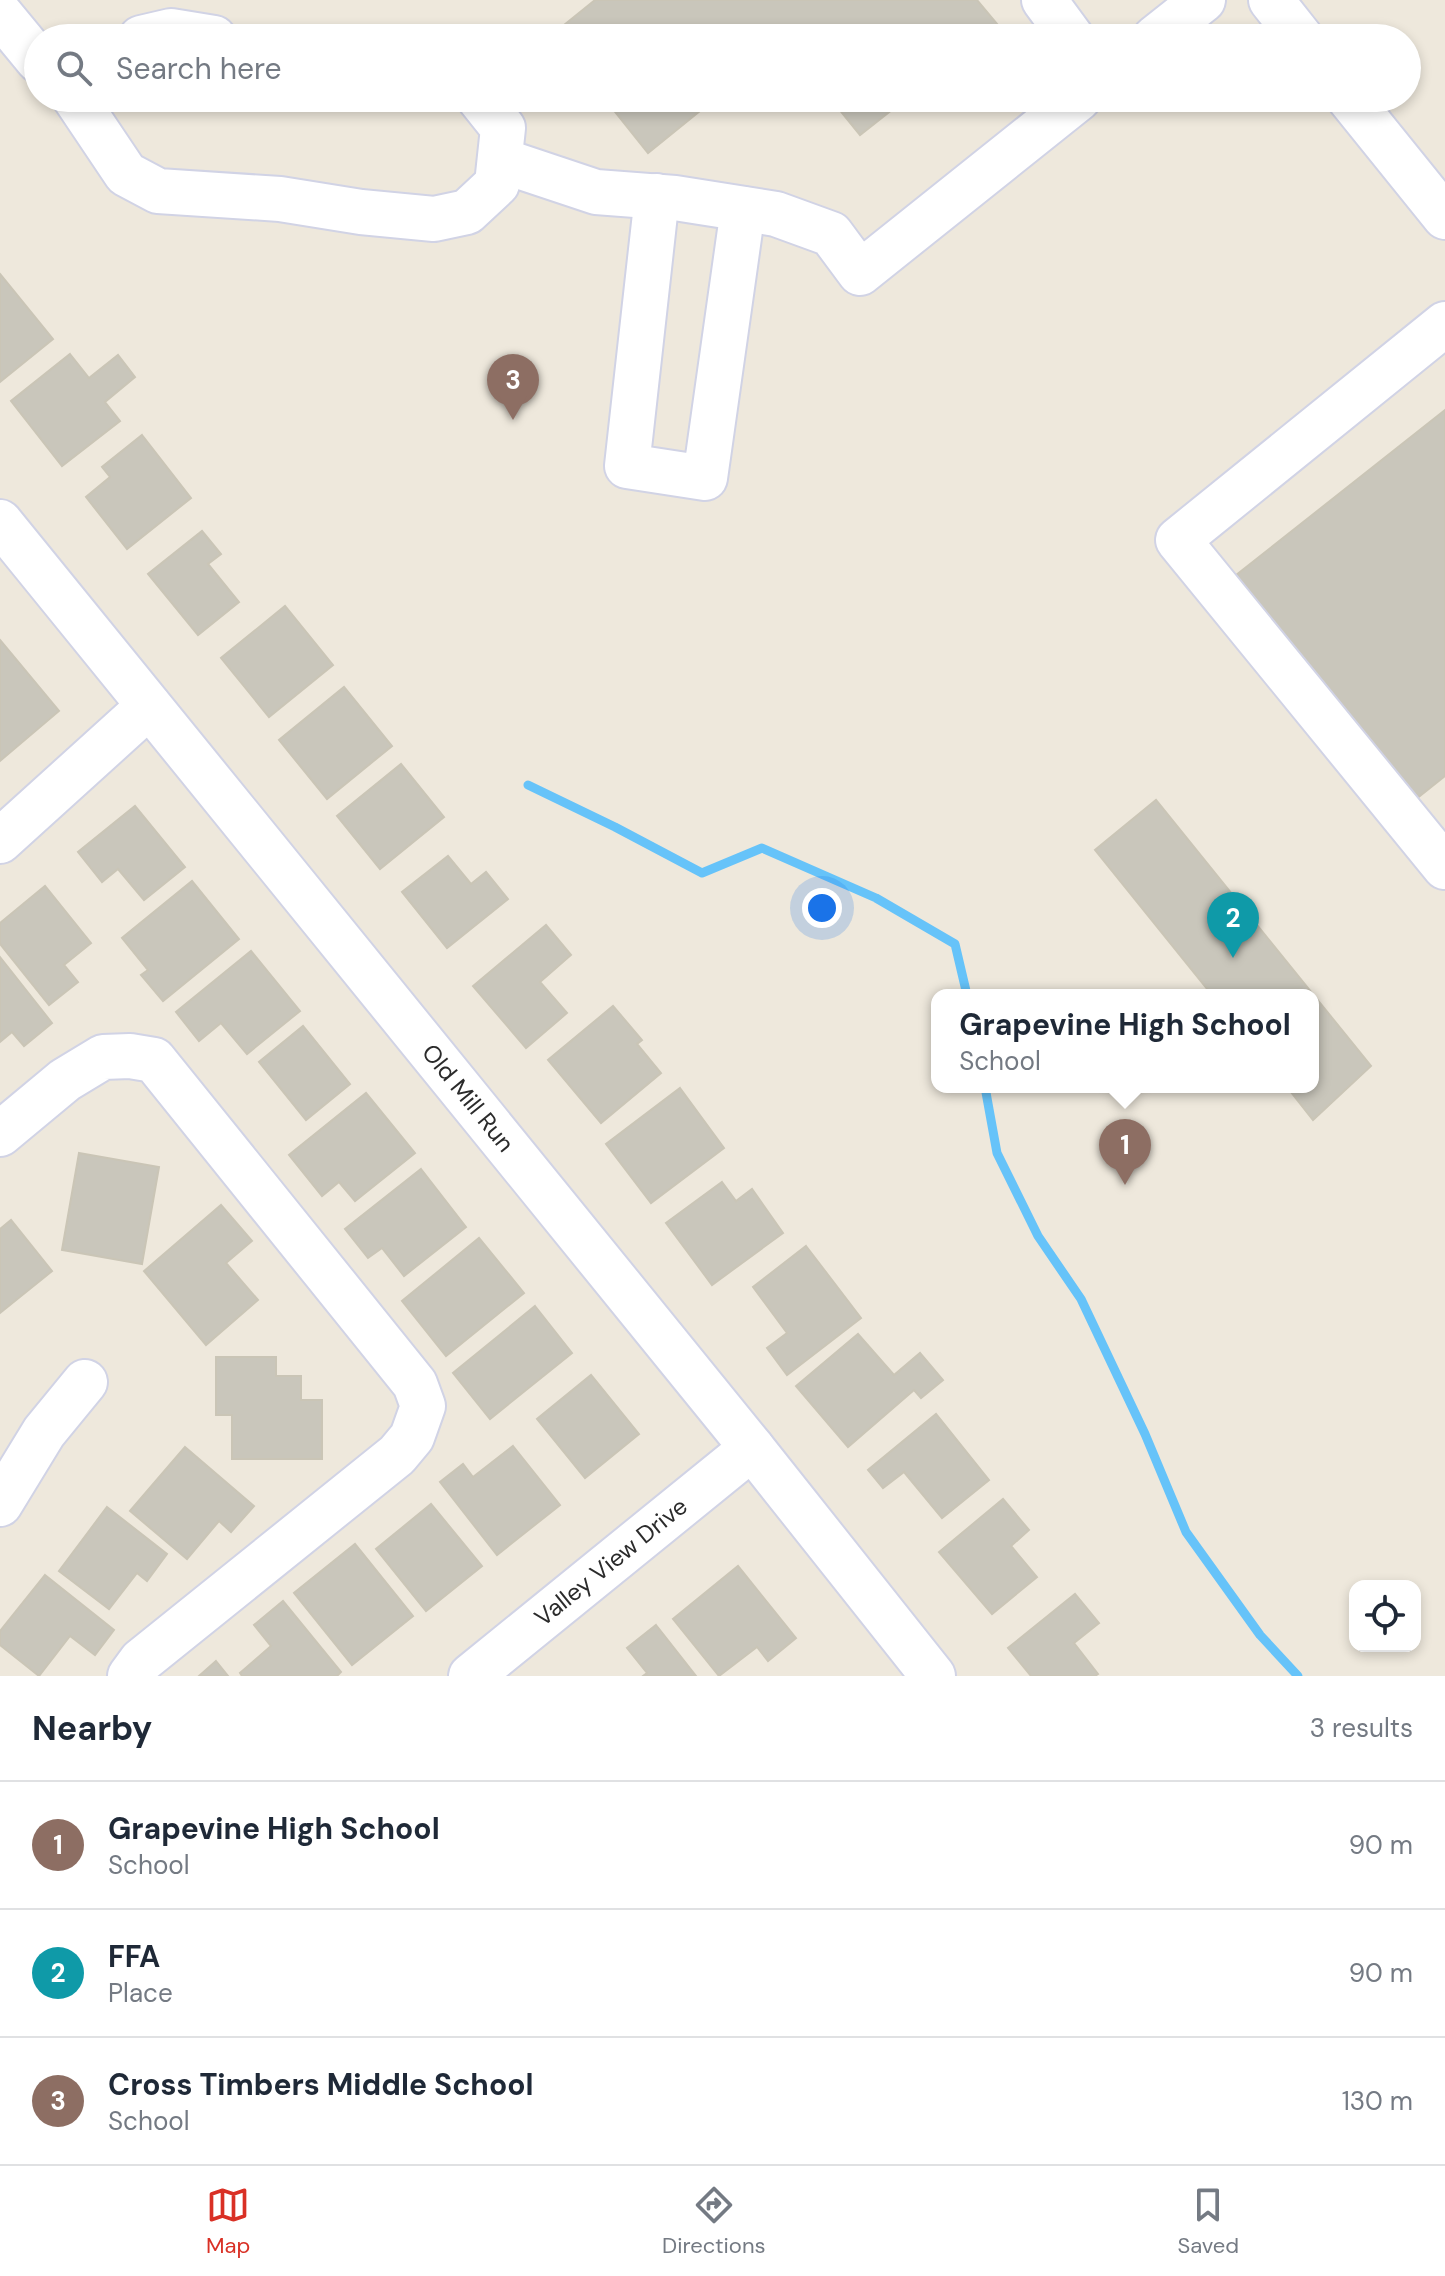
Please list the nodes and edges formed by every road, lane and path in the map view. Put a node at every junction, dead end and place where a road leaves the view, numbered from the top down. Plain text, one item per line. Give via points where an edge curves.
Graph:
1 (1203, 0) edge
2 (1271, 0) edge
3 (0, 14) edge
4 (1173, 24) edge
5 (1290, 24) edge
6 (24, 43) edge
7 (85, 112) edge
8 (490, 112) edge
9 (1061, 112) edge
10 (1360, 112) edge
11 (500, 160) junction
12 (657, 196) junction
13 (743, 209) junction
14 (1445, 217) edge
15 (1445, 324) edge
16 (0, 522) edge
17 (149, 706) junction
18 (0, 841) edge
19 (1439, 846) edge
20 (0, 1134) edge
21 (85, 1382) dead end
22 (752, 1448) junction
23 (0, 1504) edge
24 (130, 1676) edge
25 (471, 1676) edge
26 (933, 1676) edge

1 - 4 street
2 - 5 street
3 - 6 street
7 - 11 street via 126,174 158,191 280,199 434,219 467,212 497,184
8 - 11 street via 503,128
9 - 13 street via 860,273 831,234 776,214
10 - 14 street
11 - 12 street via 596,192
12 - 13 street
12 - 13 street via 627,466 705,478
15 - 19 street via 1178,540
16 - 17 street, Old Mill Run
17 - 18 street
17 - 22 street, Old Mill Run
20 - 24 street via 65,1080 103,1057 154,1060 415,1384 423,1406 412,1437 397,1455 141,1661
21 - 23 street via 44,1432
22 - 25 street, Valley View Drive
22 - 26 street, Old Mill Run

